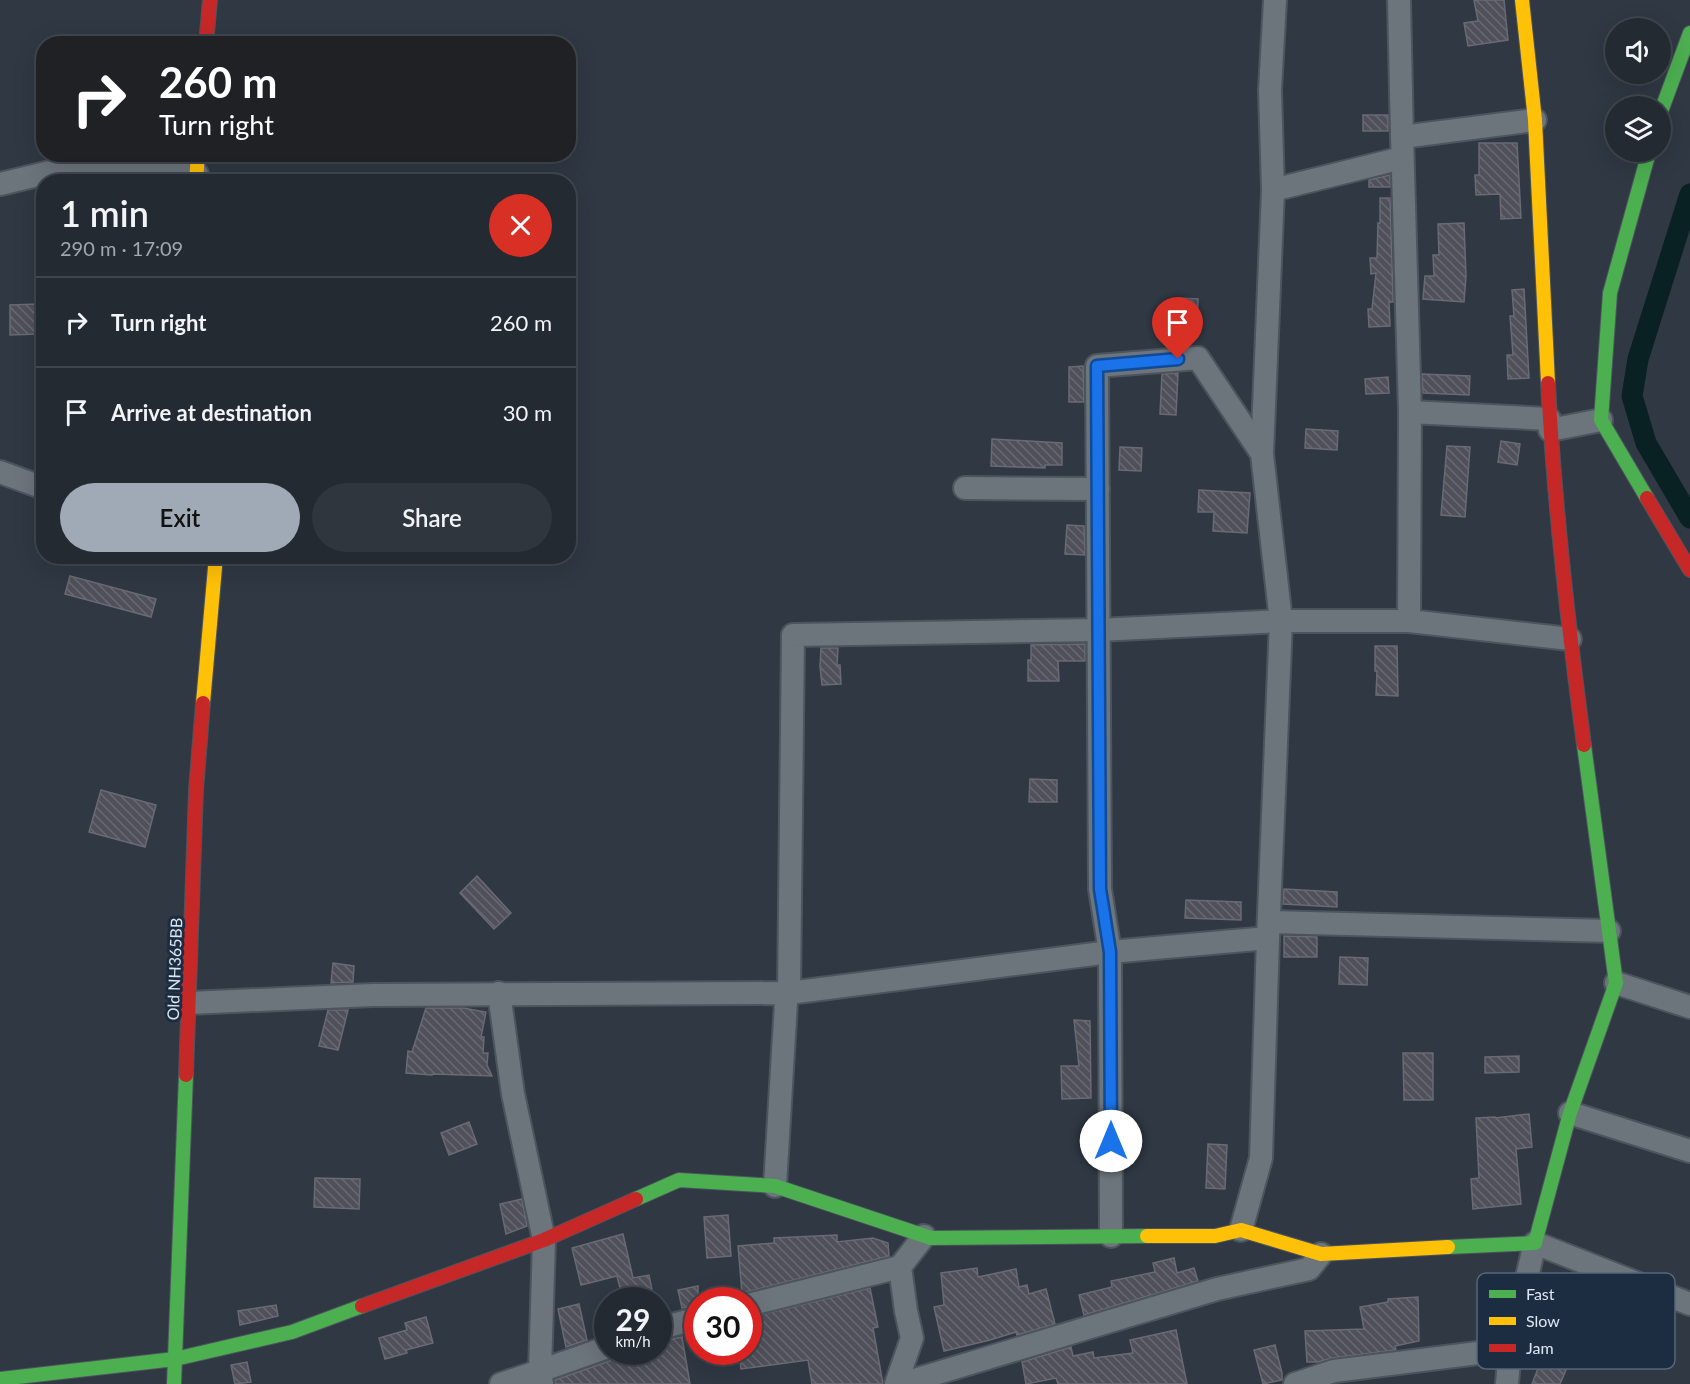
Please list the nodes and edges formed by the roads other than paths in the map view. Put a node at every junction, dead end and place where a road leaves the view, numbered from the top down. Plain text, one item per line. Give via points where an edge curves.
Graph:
1 (210, 0) edge
2 (1275, 0) edge
3 (1399, 0) edge
4 (1522, 0) edge
5 (1690, 33) edge
6 (207, 36) edge
7 (1667, 96) edge
8 (1535, 120) junction
9 (1402, 147) junction
10 (1646, 162) edge
11 (197, 170) edge
12 (93, 174) edge
13 (36, 179) edge
14 (0, 184) edge
15 (1273, 190) junction
16 (1410, 412) junction
17 (1601, 420) junction
18 (1549, 424) junction
19 (1262, 454) junction
20 (0, 472) edge
21 (36, 485) edge
22 (965, 488) dead end
23 (1098, 489) junction
24 (215, 564) edge
25 (1690, 570) edge
26 (1281, 621) junction
27 (1409, 621) junction
28 (1098, 630) junction
29 (1570, 639) junction
30 (1268, 930) junction
31 (1609, 931) junction
32 (1110, 952) junction
33 (1616, 983) junction
34 (500, 993) junction
35 (789, 993) junction
36 (189, 1003) junction
37 (1690, 1007) edge
38 (1570, 1113) junction
39 (1690, 1151) edge
40 (775, 1186) junction
41 (1241, 1230) junction
42 (924, 1236) junction
43 (1111, 1236) junction
44 (544, 1240) junction
45 (1535, 1243) junction
46 (1321, 1254) junction
47 (900, 1268) junction
48 (1528, 1273) edge
49 (1611, 1273) edge
50 (1675, 1298) edge
51 (762, 1302) edge
52 (1690, 1304) edge
53 (594, 1353) edge
54 (1477, 1353) edge
55 (175, 1359) junction
56 (1508, 1369) edge
57 (541, 1378) edge
58 (0, 1379) edge
59 (174, 1384) edge
60 (501, 1384) edge
61 (896, 1384) edge
62 (901, 1384) edge
63 (1296, 1384) edge
64 (1507, 1384) edge

1 - 6 street
2 - 15 street via 1270,90
3 - 9 street
4 - 8 street
5 - 7 street
8 - 9 street
8 - 18 street
9 - 15 street
9 - 16 street
10 - 17 street via 1610,293
11 - 12 street
13 - 14 street
15 - 19 street
16 - 18 street
16 - 27 street
17 - 18 street
17 - 25 street
18 - 29 street
19 - 23 street via 1198,358 1097,366
19 - 26 street
20 - 21 street
22 - 23 street
23 - 28 street
24 - 36 street, Old NH365BB via 196,789
26 - 27 street
26 - 28 street
26 - 30 street
27 - 29 street
28 - 32 street via 1100,889
28 - 35 street via 793,635
29 - 31 street
30 - 31 street
30 - 32 street
30 - 41 street via 1261,1158
31 - 33 street
32 - 35 street
32 - 43 street
33 - 37 street
33 - 38 street
34 - 35 street
34 - 36 street
34 - 44 street via 513,1094
35 - 40 street
36 - 55 street, Old NH365BB
38 - 39 street
38 - 45 street
40 - 42 street
40 - 44 street via 679,1180
41 - 43 street via 1215,1236
41 - 46 street
42 - 43 street
42 - 47 street
44 - 55 street via 292,1332
44 - 57 street
45 - 46 street
45 - 48 street
45 - 49 street
46 - 62 street via 1309,1269 1217,1289
47 - 51 street
47 - 61 street via 912,1338
50 - 52 street
53 - 57 street
54 - 63 street via 1334,1371
55 - 58 street
55 - 59 street, Old NH365BB
56 - 64 street
57 - 60 street

